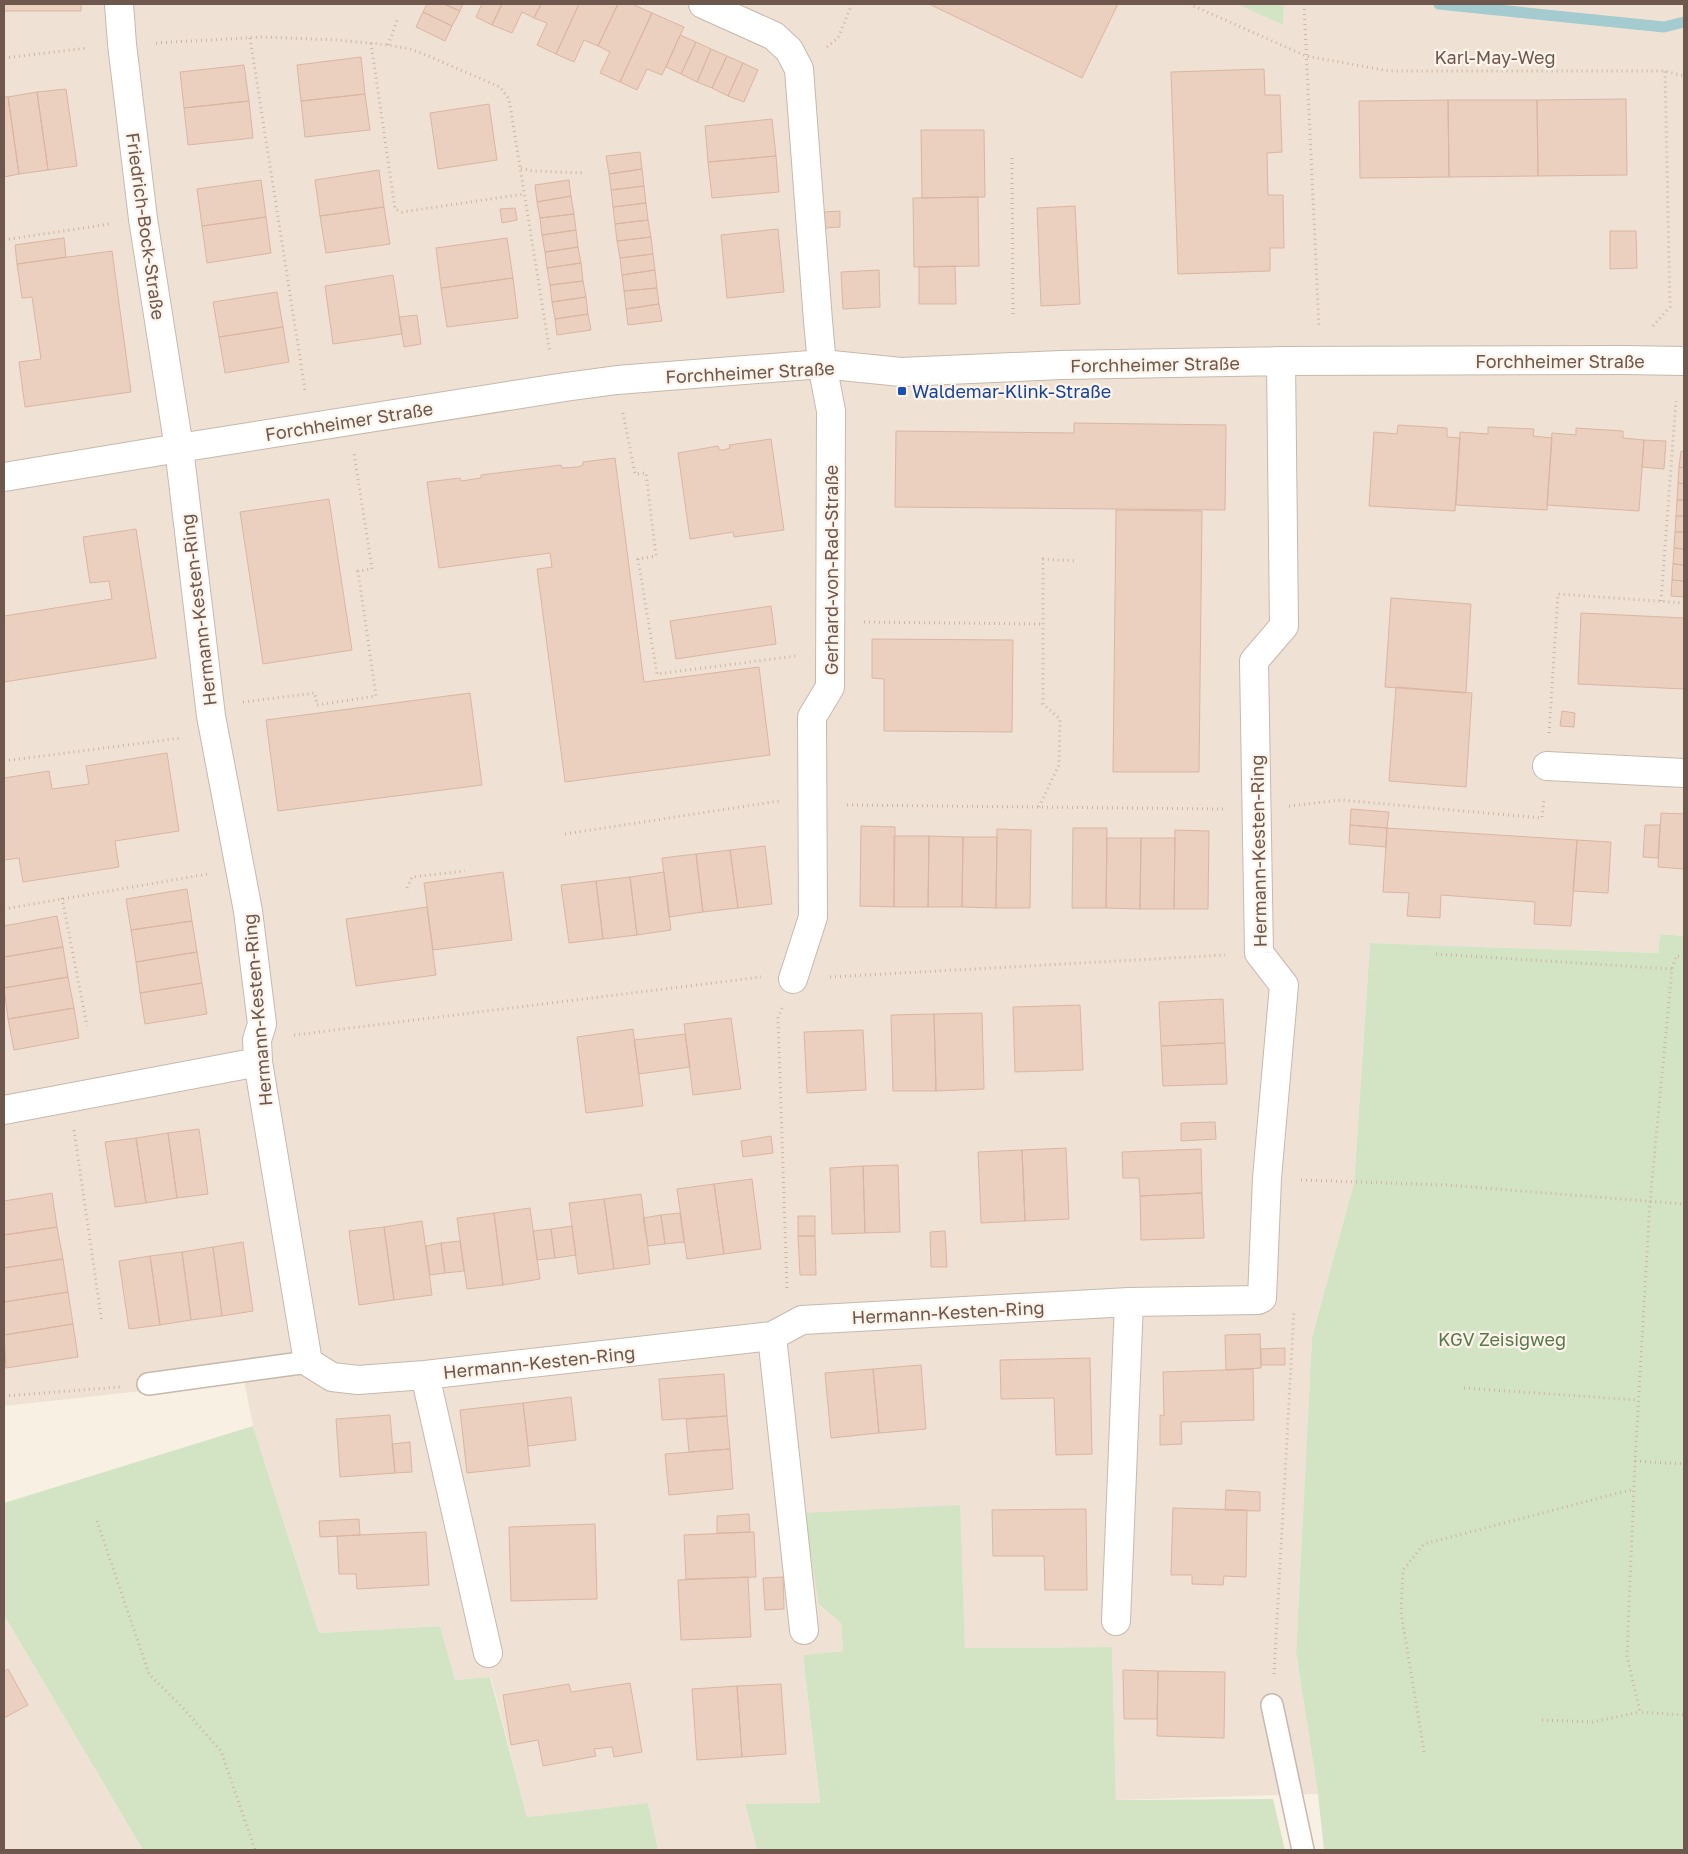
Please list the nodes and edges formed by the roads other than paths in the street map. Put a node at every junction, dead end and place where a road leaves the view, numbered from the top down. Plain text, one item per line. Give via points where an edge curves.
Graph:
1 (119, 4) edge
2 (703, 4) edge
3 (1281, 361) junction
4 (1684, 361) edge
5 (822, 364) junction
6 (179, 448) junction
7 (4, 477) edge
8 (1547, 766) road end
9 (1684, 773) edge
10 (793, 980) road end
11 (258, 1051) junction
12 (4, 1110) edge
13 (1129, 1302) junction
14 (780, 1331) junction
15 (308, 1362) junction
16 (425, 1375) junction
17 (148, 1384) road end
18 (1116, 1621) dead end
19 (804, 1630) dead end
20 (488, 1654) dead end
21 (1272, 1705) road end
22 (1303, 1850) edge

1 - 6 street, Friedrich-Bock-Straße via 143,220
2 - 5 street via 774,36 789,50 799,69
3 - 4 street, Forchheimer Straße
3 - 5 street, Forchheimer Straße via 901,372
3 - 13 street, Hermann-Kesten-Ring via 1284,626 1254,662 1258,953 1284,986 1267,1178 1262,1298
5 - 6 street, Forchheimer Straße via 617,380
5 - 10 street, Gerhard-von-Rad-Straße via 831,411 830,687 812,717 813,917
6 - 7 street, Forchheimer Straße
6 - 11 street, Hermann-Kesten-Ring via 214,734 248,912 262,1024
8 - 9 street
11 - 12 street via 69,1098
11 - 15 street, Hermann-Kesten-Ring
13 - 14 street, Hermann-Kesten-Ring via 802,1320
13 - 18 street
14 - 16 street, Hermann-Kesten-Ring
14 - 19 street
15 - 16 street, Hermann-Kesten-Ring via 332,1377 358,1380
15 - 17 lane
16 - 20 street, Hermann-Kesten-Ring
21 - 22 lane

